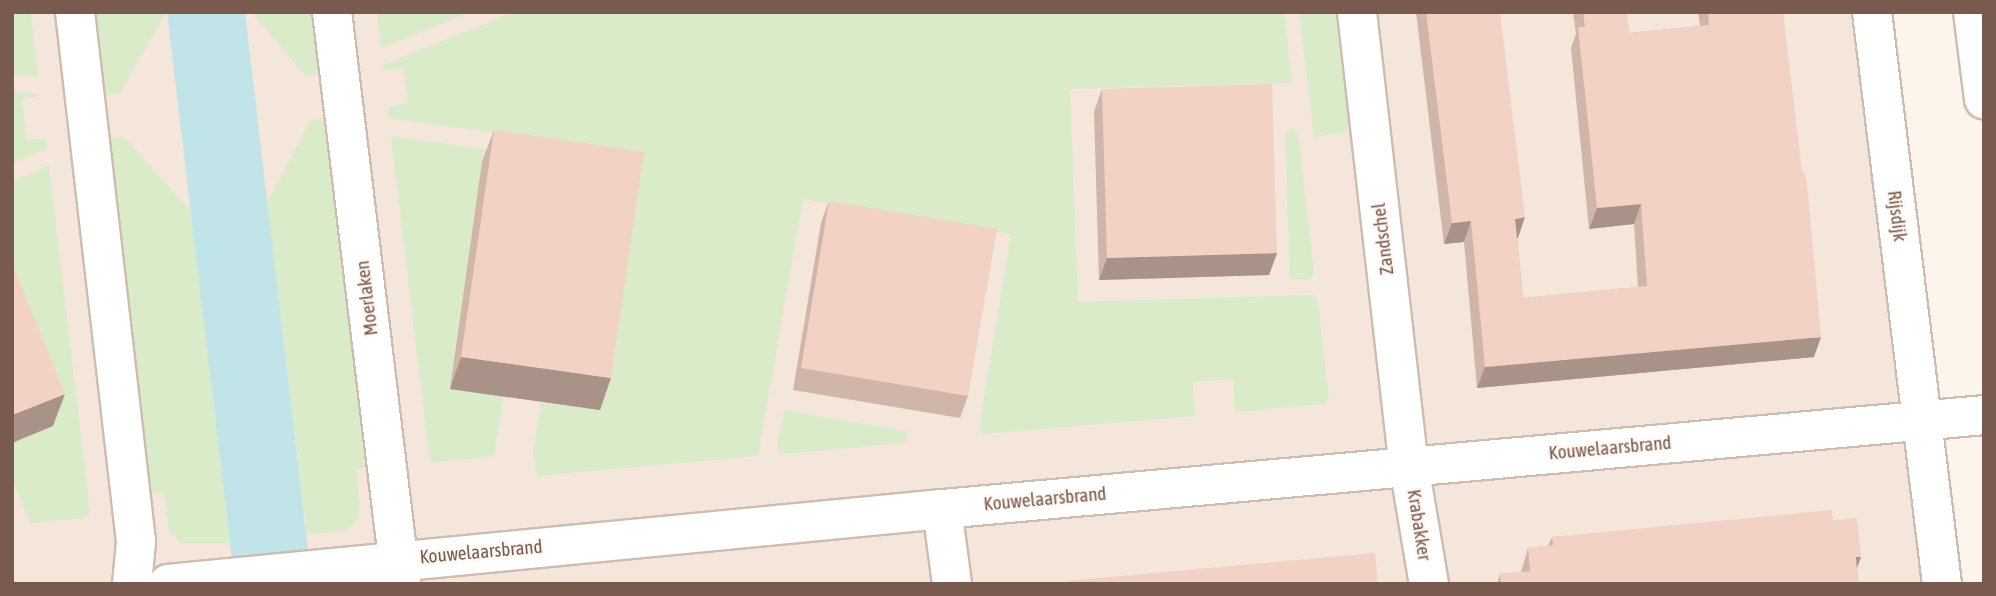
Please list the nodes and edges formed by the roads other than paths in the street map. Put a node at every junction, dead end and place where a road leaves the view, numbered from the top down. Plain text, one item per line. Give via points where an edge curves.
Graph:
1 (75, 12) edge
2 (332, 12) edge
3 (1357, 12) edge
4 (1872, 12) edge
5 (1973, 12) edge
6 (1984, 99) edge
7 (1984, 415) edge
8 (1922, 419) junction
9 (1409, 466) junction
10 (942, 509) junction
11 (399, 572) edge
12 (183, 582) edge
13 (132, 584) edge
14 (952, 584) edge
15 (1429, 584) edge
16 (1942, 584) edge

1 - 13 street via 136,542
2 - 11 street, Moerlaken
3 - 9 street, Zandschel
4 - 8 street, Rijsdijk
5 - 6 street
7 - 8 street
8 - 9 street, Kouwelaarsbrand
8 - 16 street, Rijsdijk
9 - 10 street, Kouwelaarsbrand
9 - 15 street, Krabakker
10 - 11 street, Kouwelaarsbrand
10 - 14 street
11 - 12 street, Kouwelaarsbrand via 343,566

